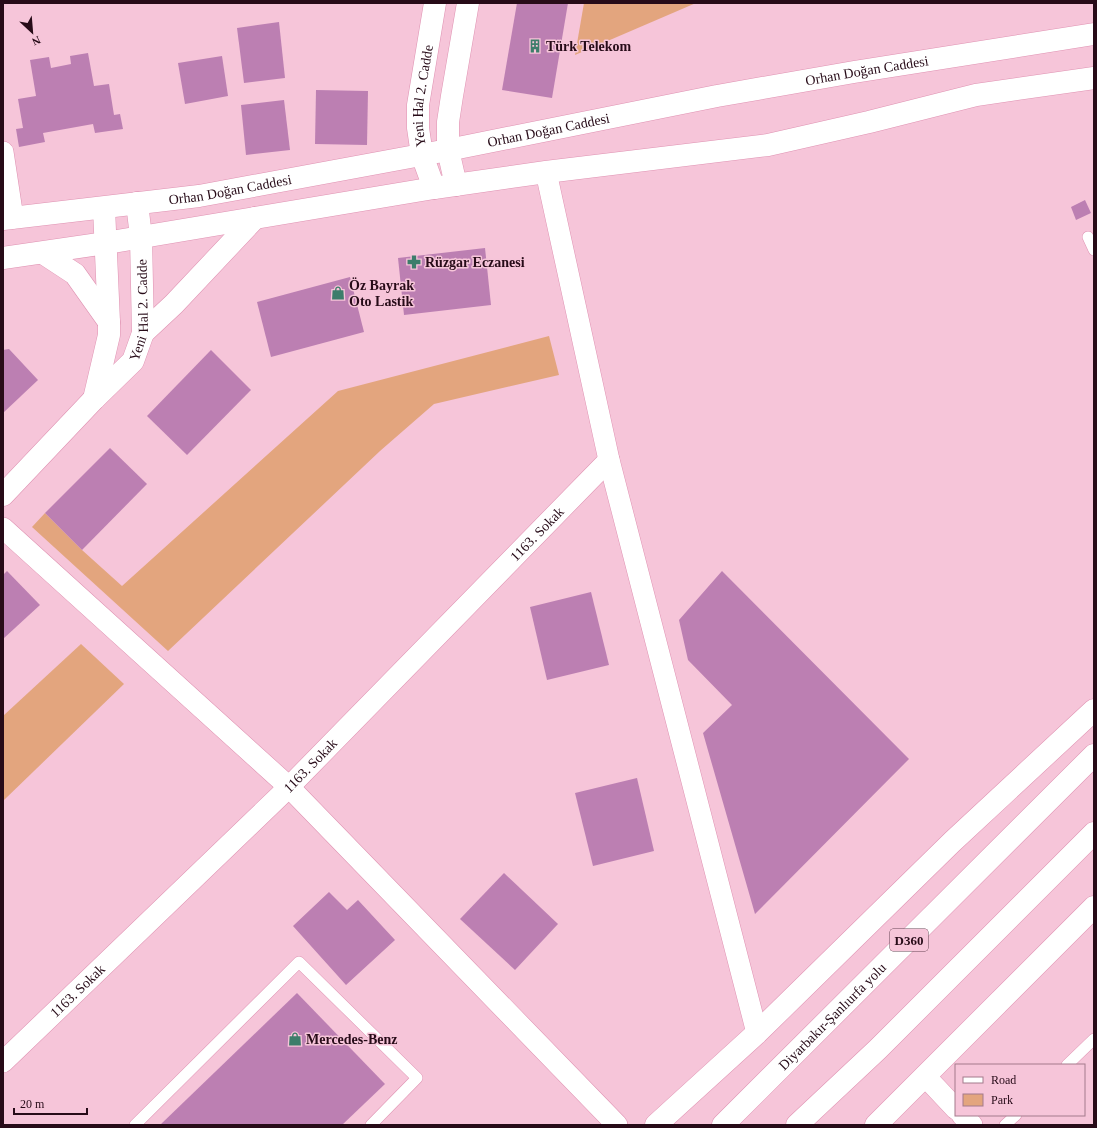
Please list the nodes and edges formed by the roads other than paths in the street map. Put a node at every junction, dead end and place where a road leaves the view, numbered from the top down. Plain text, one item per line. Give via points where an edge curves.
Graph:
1 (435, 3) edge
2 (468, 3) edge
3 (1094, 34) edge
4 (1094, 78) edge
5 (448, 150) junction
6 (3, 152) edge
7 (422, 155) junction
8 (546, 172) junction
9 (456, 185) junction
10 (434, 188) junction
11 (137, 203) junction
12 (104, 208) junction
13 (255, 218) junction
14 (8, 219) edge
15 (141, 237) junction
16 (1088, 237) dead end
17 (106, 243) junction
18 (1094, 250) edge
19 (43, 253) junction
20 (3, 258) edge
21 (110, 322) junction
22 (143, 333) junction
23 (94, 399) junction
24 (609, 460) junction
25 (3, 495) edge
26 (3, 528) edge
27 (1094, 710) edge
28 (1094, 755) edge
29 (289, 787) junction
30 (1094, 833) edge
31 (1094, 907) edge
32 (757, 1033) junction
33 (1094, 1039) edge
34 (3, 1062) edge
35 (1068, 1064) edge
36 (925, 1076) junction
37 (955, 1108) edge
38 (963, 1116) edge
39 (1015, 1116) edge
40 (135, 1125) edge
41 (371, 1125) edge
42 (617, 1125) edge
43 (656, 1125) edge
44 (723, 1125) edge
45 (797, 1125) edge
46 (876, 1125) edge
47 (972, 1125) edge
48 (1005, 1125) edge

1 - 7 main road, Yeni Hal 2. Cadde via 418,105
2 - 5 main road via 448,122
3 - 5 main road, Orhan Doğan Caddesi via 717,96
4 - 8 main road via 976,95 768,145
5 - 7 main road, Orhan Doğan Caddesi
5 - 9 main road
6 - 14 street
7 - 10 main road, Yeni Hal 2. Cadde
7 - 11 main road, Orhan Doğan Caddesi via 199,196
8 - 9 main road
8 - 24 street
9 - 10 main road
10 - 13 main road
11 - 12 main road, Orhan Doğan Caddesi
11 - 15 main road, Yeni Hal 2. Cadde
12 - 14 main road, Orhan Doğan Caddesi
12 - 17 main road, Yeni Hal 2. Cadde
13 - 15 main road
13 - 22 main road
15 - 17 main road
15 - 22 main road, Yeni Hal 2. Cadde
16 - 18 lane
17 - 19 main road
17 - 21 main road, Yeni Hal 2. Cadde
19 - 20 main road
19 - 21 main road via 75,274
21 - 23 main road, Yeni Hal 2. Cadde
22 - 23 main road, Yeni Hal 2. Cadde via 133,361
23 - 25 main road, Yeni Hal 2. Cadde
24 - 29 street, 1163. Sokak
24 - 32 street
26 - 29 street
27 - 32 main road via 952,842
28 - 44 main road, Diyarbakır-Şanlıurfa yolu / D360
29 - 34 street, 1163. Sokak
29 - 42 street
30 - 45 main road via 884,1043
31 - 36 main road
32 - 43 main road
33 - 35 lane
36 - 37 street
36 - 46 main road
38 - 47 street
39 - 48 lane
40 - 41 lane via 299,962 417,1078

